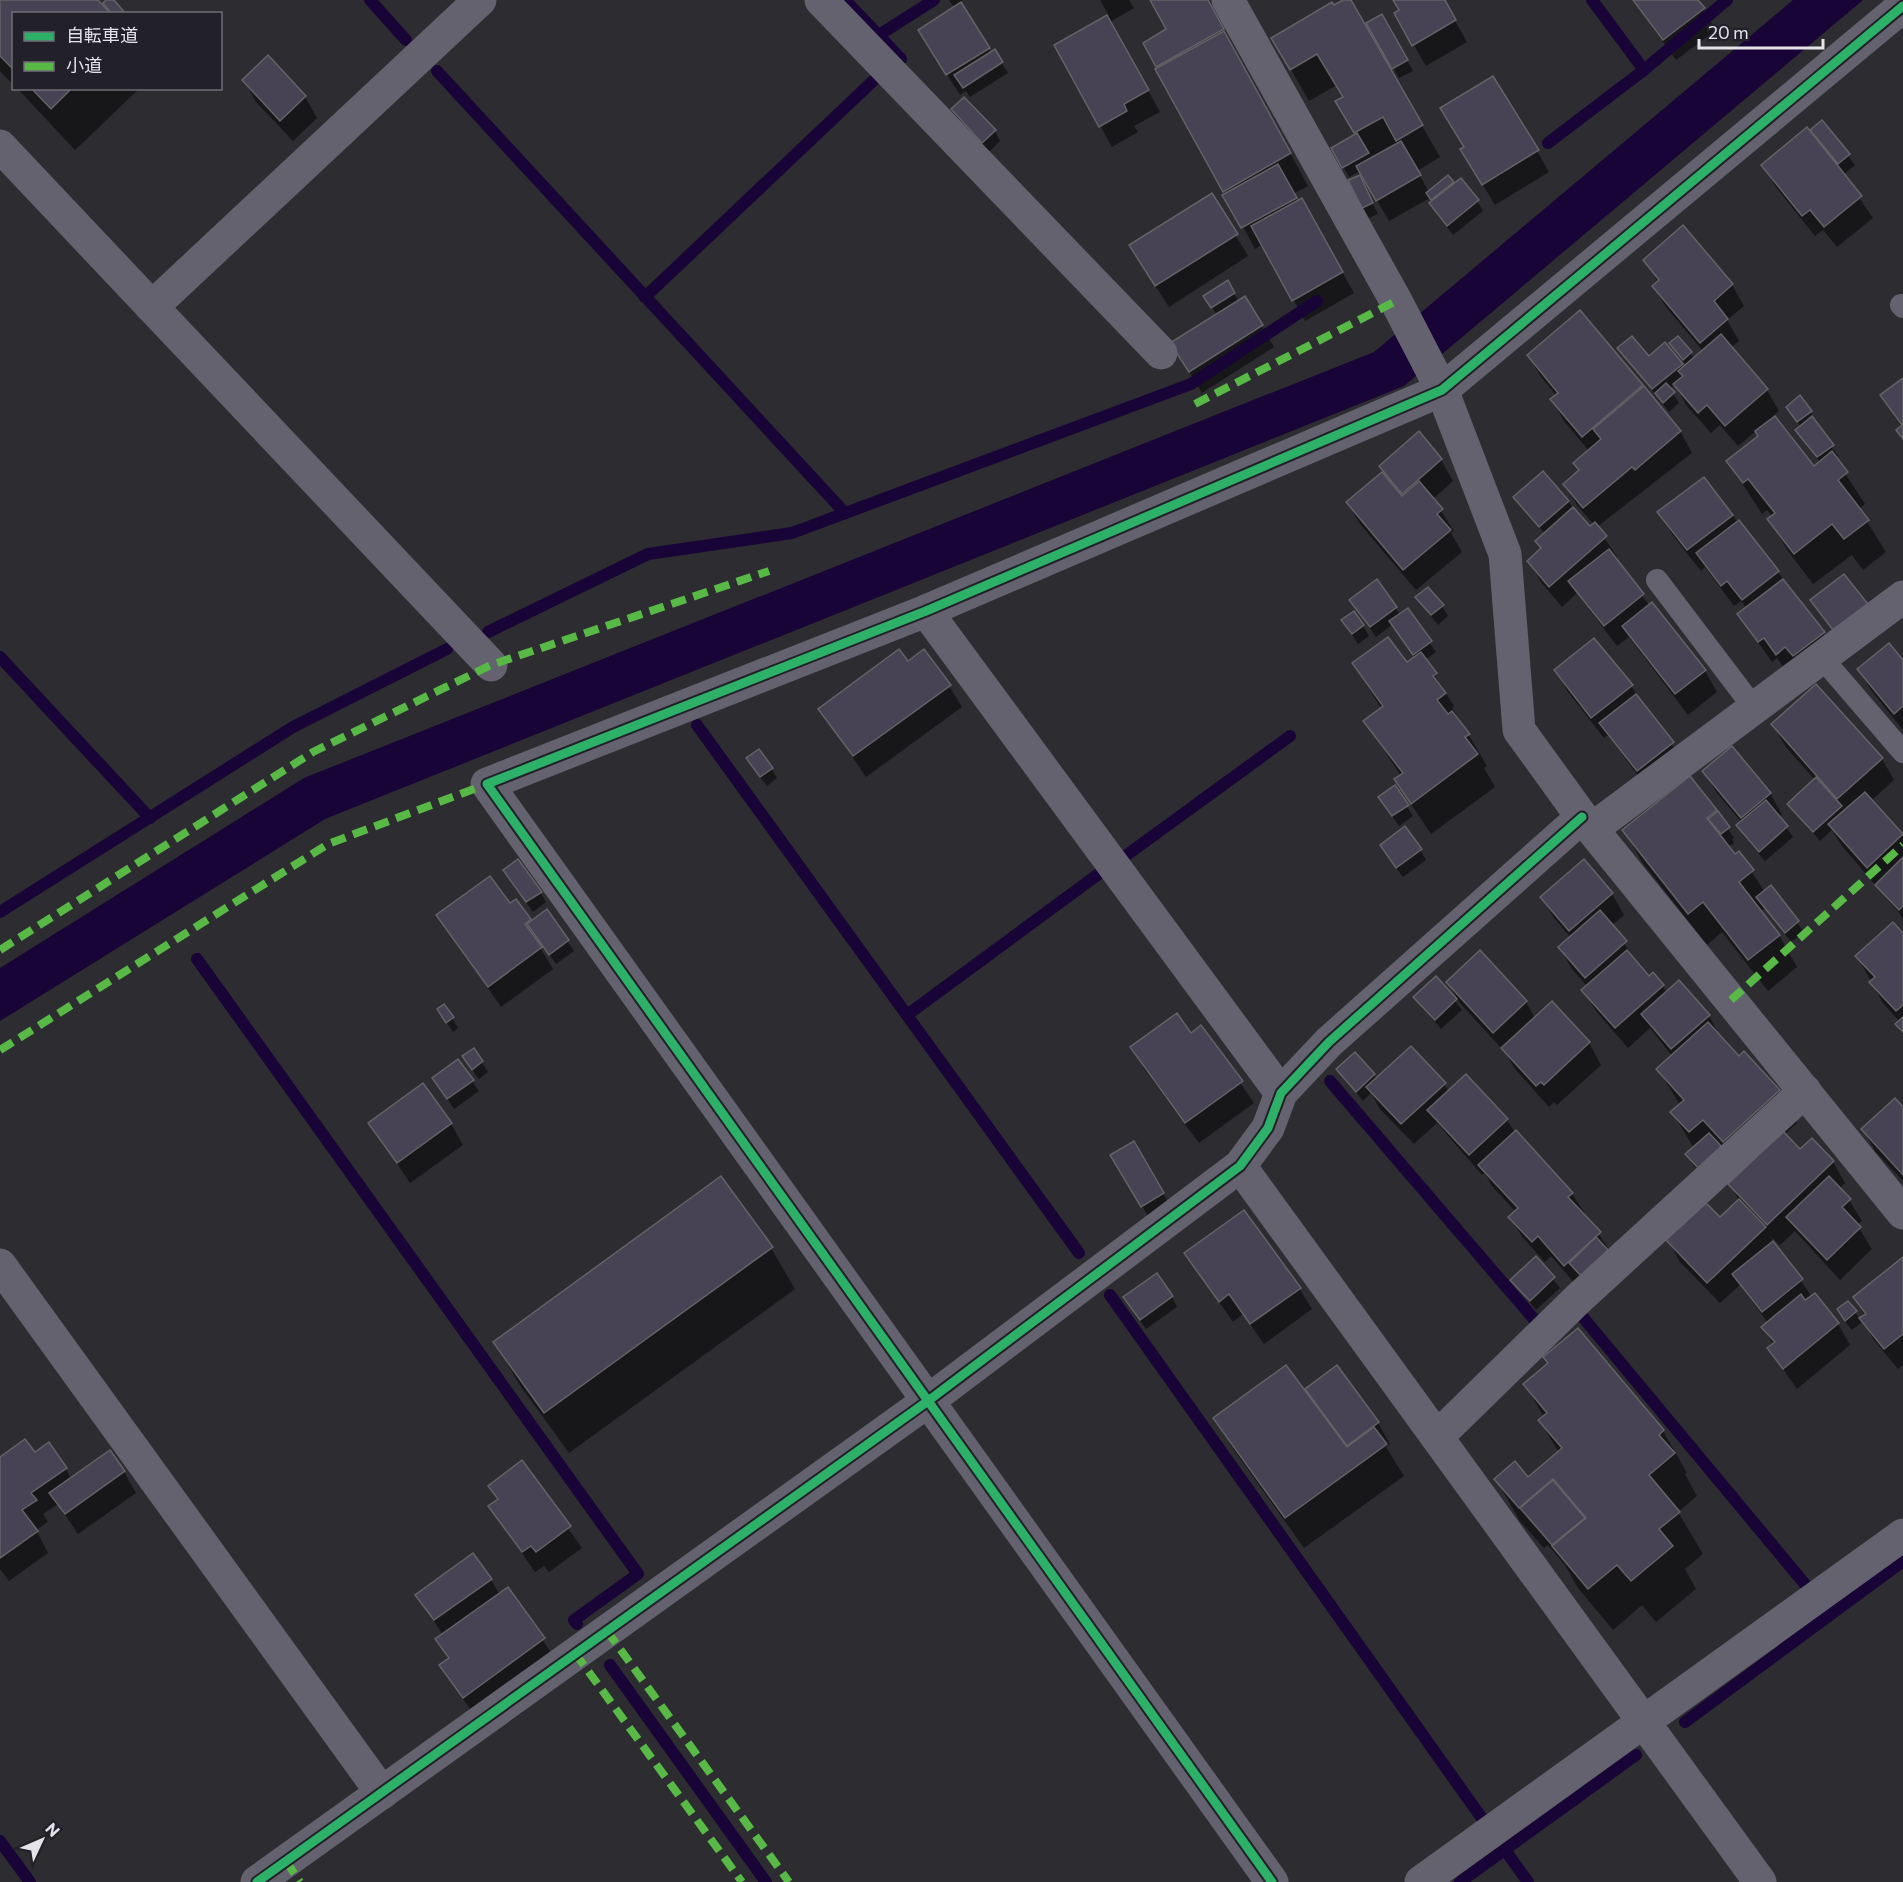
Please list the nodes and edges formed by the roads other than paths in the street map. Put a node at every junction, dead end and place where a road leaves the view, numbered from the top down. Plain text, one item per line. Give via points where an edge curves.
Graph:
1 (480, 0) edge
2 (821, 0) edge
3 (1228, 0) edge
4 (1903, 6) edge
5 (0, 146) edge
6 (152, 307) junction
7 (1161, 353) dead end
8 (1437, 382) junction
9 (1657, 580) dead end
10 (1903, 597) edge
11 (926, 611) junction
12 (1822, 658) junction
13 (491, 665) dead end
14 (1754, 708) junction
15 (1903, 752) edge
16 (1587, 823) junction
17 (1805, 1091) junction
18 (1281, 1093) junction
19 (1240, 1166) junction
20 (1903, 1213) edge
21 (0, 1265) edge
22 (928, 1401) junction
23 (1437, 1437) junction
24 (1903, 1535) edge
25 (1644, 1723) junction
26 (382, 1793) junction
27 (257, 1882) edge
28 (1272, 1882) edge
29 (1421, 1882) edge
30 (1760, 1882) edge

1 - 6 street
2 - 7 street
3 - 8 street
4 - 8 street
5 - 6 street
6 - 13 street
8 - 11 street
8 - 16 street via 1505,554 1520,730
9 - 14 lane
10 - 12 street
11 - 18 street
11 - 22 street via 487,784
12 - 14 street
12 - 15 lane
14 - 16 street
16 - 17 street
16 - 18 street via 1329,1042
17 - 20 street
17 - 23 street via 1578,1299
18 - 19 street via 1268,1128
19 - 22 street
19 - 23 street
21 - 26 street
22 - 26 street
22 - 28 street
23 - 25 street
24 - 25 street
25 - 29 street
25 - 30 street
26 - 27 street

